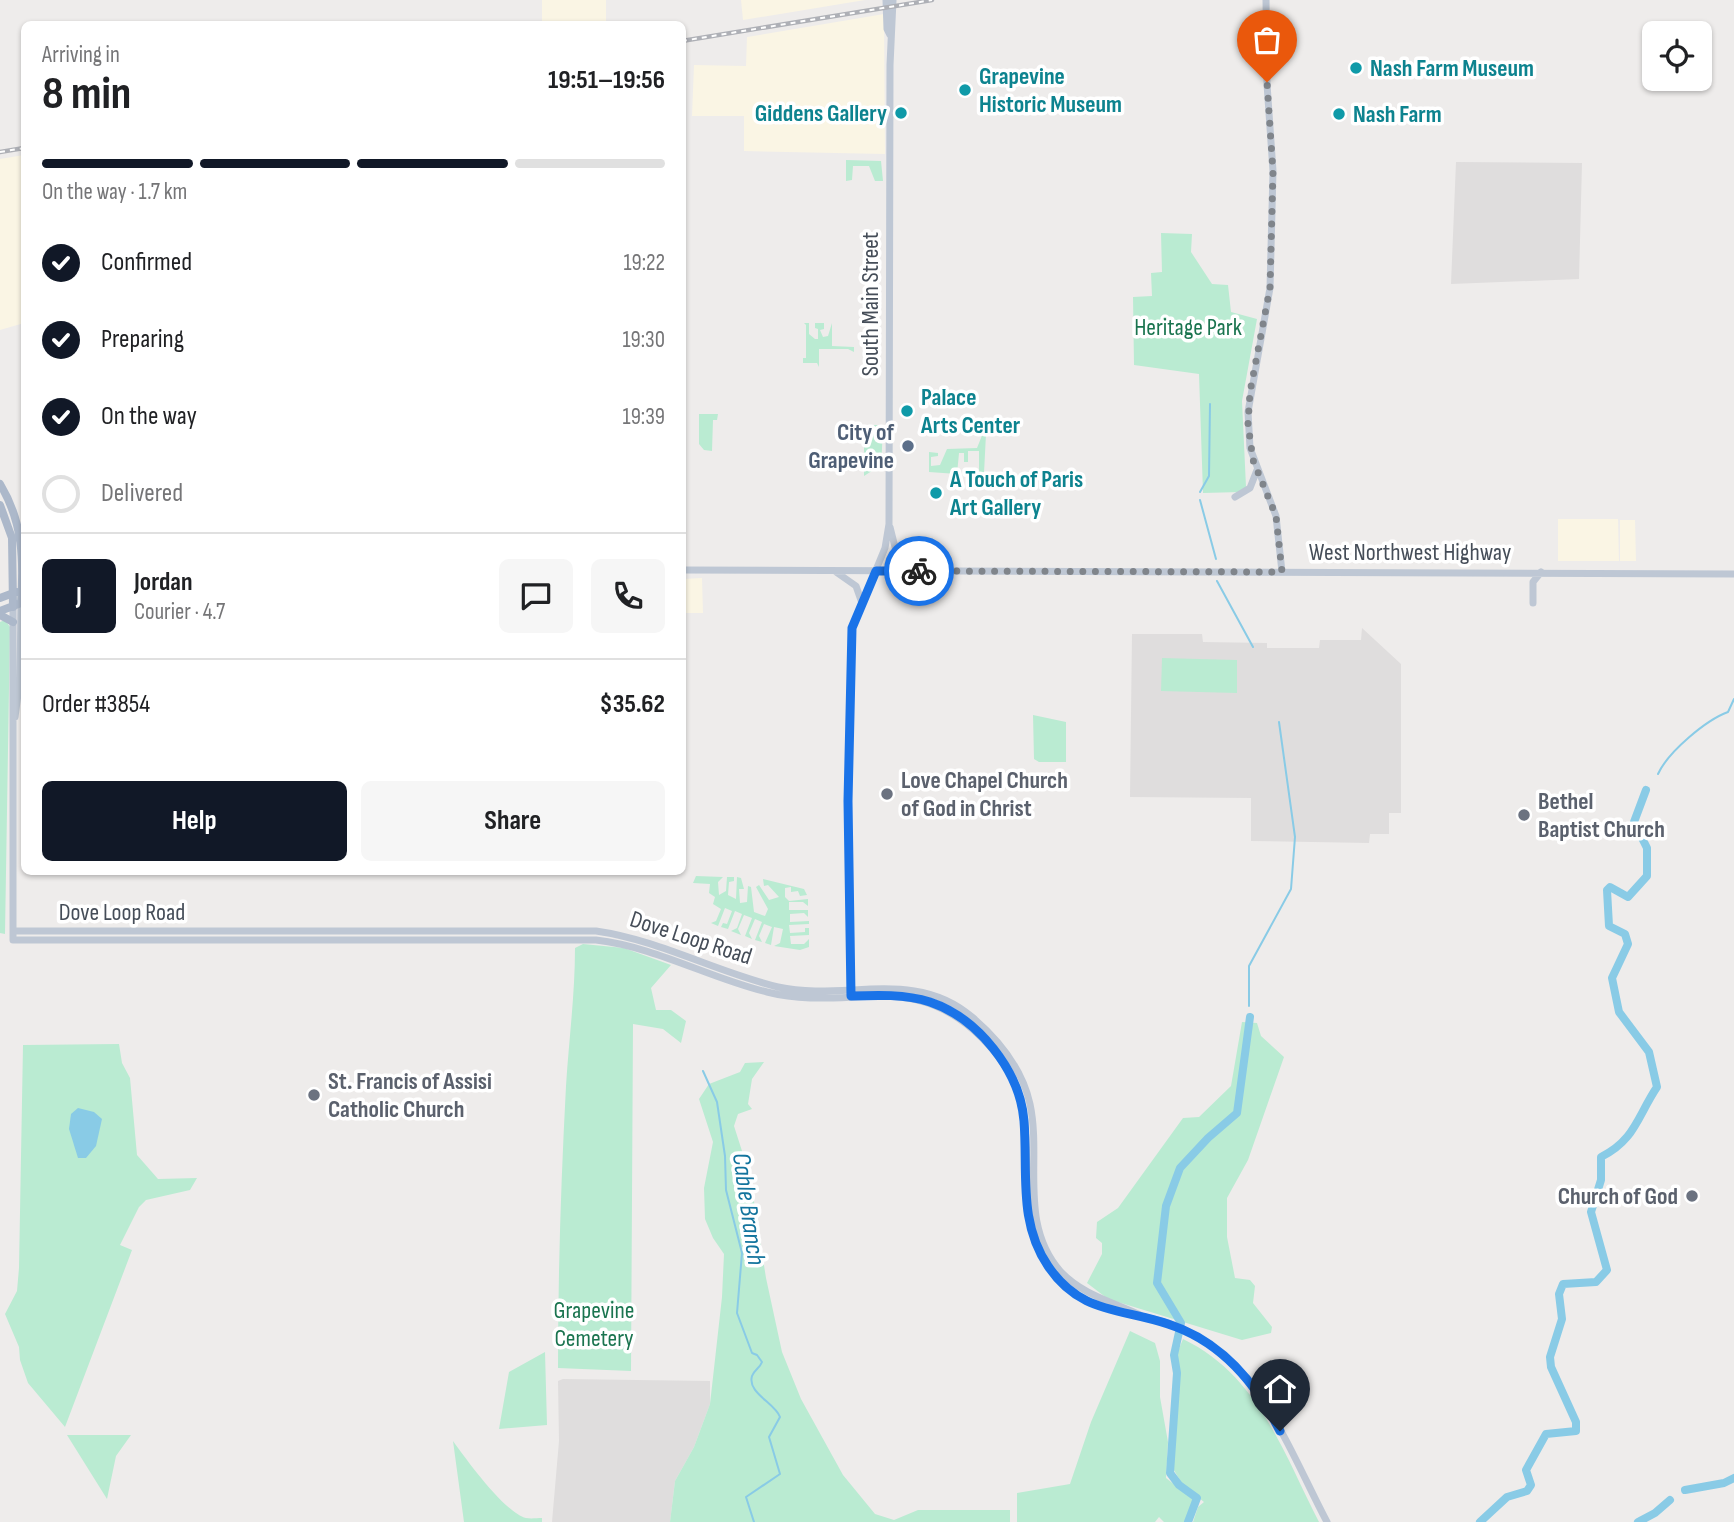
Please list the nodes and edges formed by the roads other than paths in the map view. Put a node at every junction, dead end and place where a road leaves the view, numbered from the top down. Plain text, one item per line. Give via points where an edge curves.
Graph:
1 (886, 0) edge
2 (893, 0) edge
3 (1266, 0) edge
4 (890, 35) junction
5 (1257, 469) junction
6 (0, 484) edge
7 (1235, 497) dead end
8 (0, 505) edge
9 (889, 524) junction
10 (21, 548) edge
11 (686, 570) edge
12 (835, 571) junction
13 (876, 571) junction
14 (914, 571) junction
15 (1282, 572) junction
16 (1541, 572) junction
17 (1734, 574) edge
18 (13, 578) junction
19 (21, 591) edge
20 (13, 594) junction
21 (0, 596) edge
22 (1533, 603) dead end
23 (19, 604) edge
24 (862, 604) junction
25 (0, 613) edge
26 (13, 622) junction
27 (15, 719) junction
28 (851, 992) junction
29 (1327, 1522) edge

1 - 4 main road, South Main Street
2 - 4 main road, South Main Street
3 - 5 main road via 1273,231 1268,310 1248,408 1250,449
4 - 9 main road, South Main Street
5 - 7 main road via 1250,488
5 - 15 main road via 1276,516
6 - 10 main road via 16,517
8 - 18 main road via 12,538
9 - 13 main road, South Main Street
9 - 14 main road via 895,551
11 - 12 main road, West Northwest Highway
12 - 13 main road, West Northwest Highway
12 - 24 main road via 856,586
13 - 14 main road, West Northwest Highway
13 - 24 main road, South Main Street
14 - 15 main road, West Northwest Highway
15 - 16 main road, West Northwest Highway
16 - 17 main road, West Northwest Highway
16 - 22 main road via 1533,582
18 - 20 main road
18 - 21 main road
19 - 20 main road
20 - 21 main road
20 - 23 main road
23 - 25 main road
23 - 26 main road
23 - 27 main road via 20,679
24 - 28 main road, South Main Street via 851,640
25 - 26 main road
26 - 27 main road
27 - 28 main road, Dove Loop Road via 13,935 596,940 627,944 771,993 797,997
28 - 29 main road, Dove Loop Road via 930,1002 959,1017 992,1049 1011,1076 1022,1105 1026,1209 1042,1256 1063,1284 1082,1298 1104,1309 1189,1332 1250,1380

